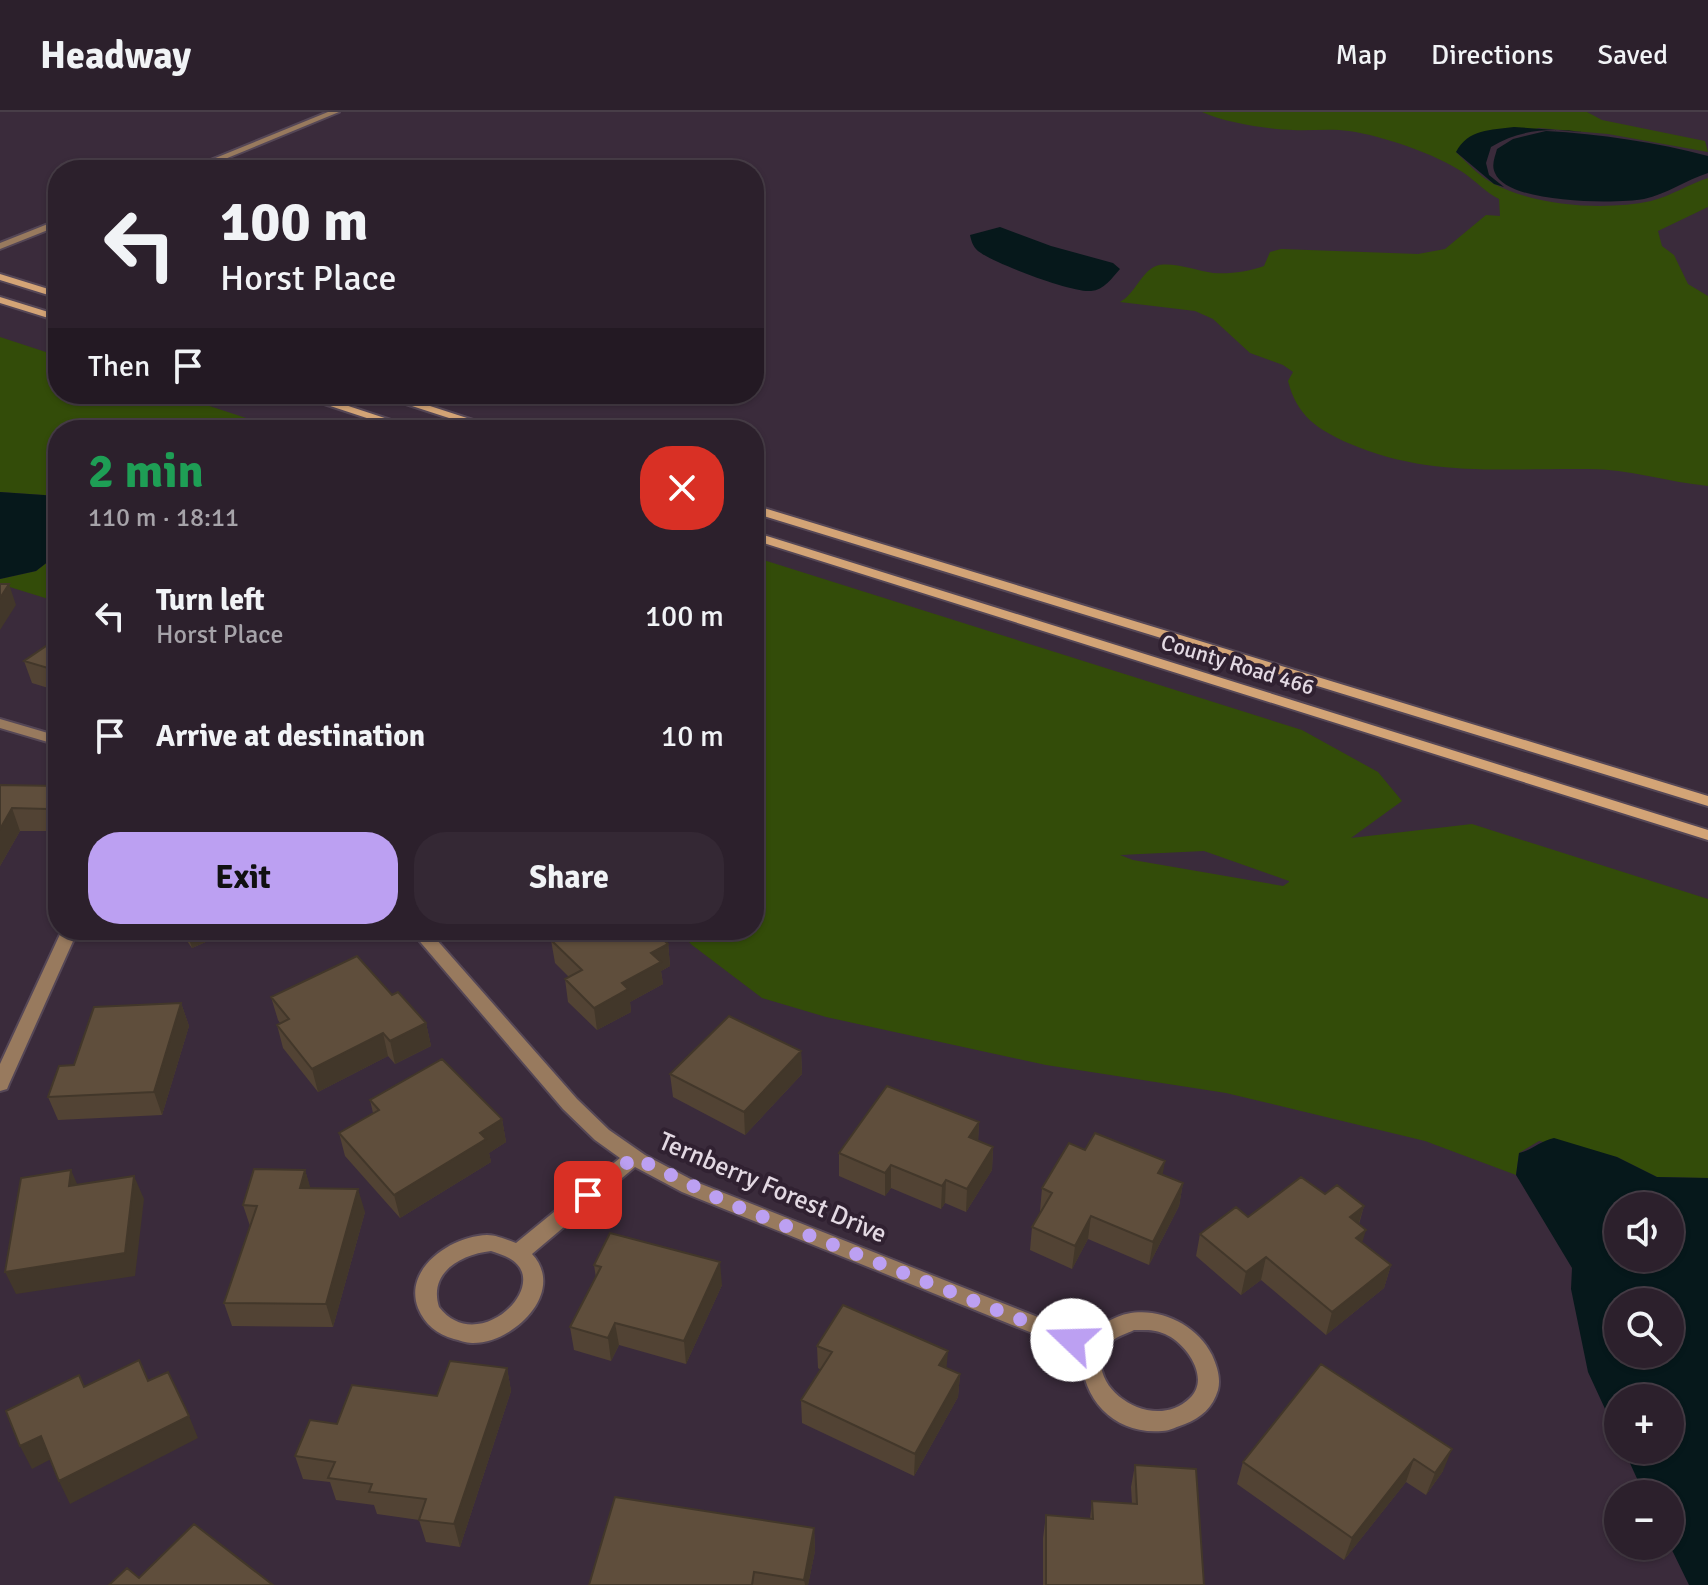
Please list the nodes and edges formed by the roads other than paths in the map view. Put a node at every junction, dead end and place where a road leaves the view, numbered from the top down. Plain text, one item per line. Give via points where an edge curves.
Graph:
1 (335, 112) edge
2 (215, 160) edge
3 (48, 227) edge
4 (0, 246) edge
5 (0, 277) edge
6 (48, 292) edge
7 (0, 300) edge
8 (48, 315) edge
9 (332, 404) edge
10 (414, 404) edge
11 (383, 420) edge
12 (466, 420) edge
13 (764, 512) edge
14 (764, 539) edge
15 (0, 723) edge
16 (48, 738) edge
17 (1708, 801) edge
18 (1708, 835) edge
19 (65, 940) edge
20 (427, 940) edge
21 (0, 1084) edge
22 (634, 1157) junction
23 (520, 1252) junction
24 (1093, 1348) junction

1 - 2 street
3 - 4 street
5 - 6 main road
7 - 8 main road
9 - 11 main road
10 - 12 main road
13 - 17 main road, County Road 466
14 - 18 main road, County Road 466
15 - 16 street
19 - 21 street
20 - 22 street, Ternberry Forest Drive via 570,1104
22 - 23 street
22 - 24 street, Ternberry Forest Drive via 725,1202
23 - 23 street via 531,1264 533,1294 510,1322 492,1330 454,1331 429,1312 426,1285 432,1271 457,1250 491,1243
24 - 24 street via 1115,1326 1132,1321 1168,1325 1197,1346 1209,1377 1206,1393 1197,1408 1181,1418 1140,1421 1120,1412 1093,1383

